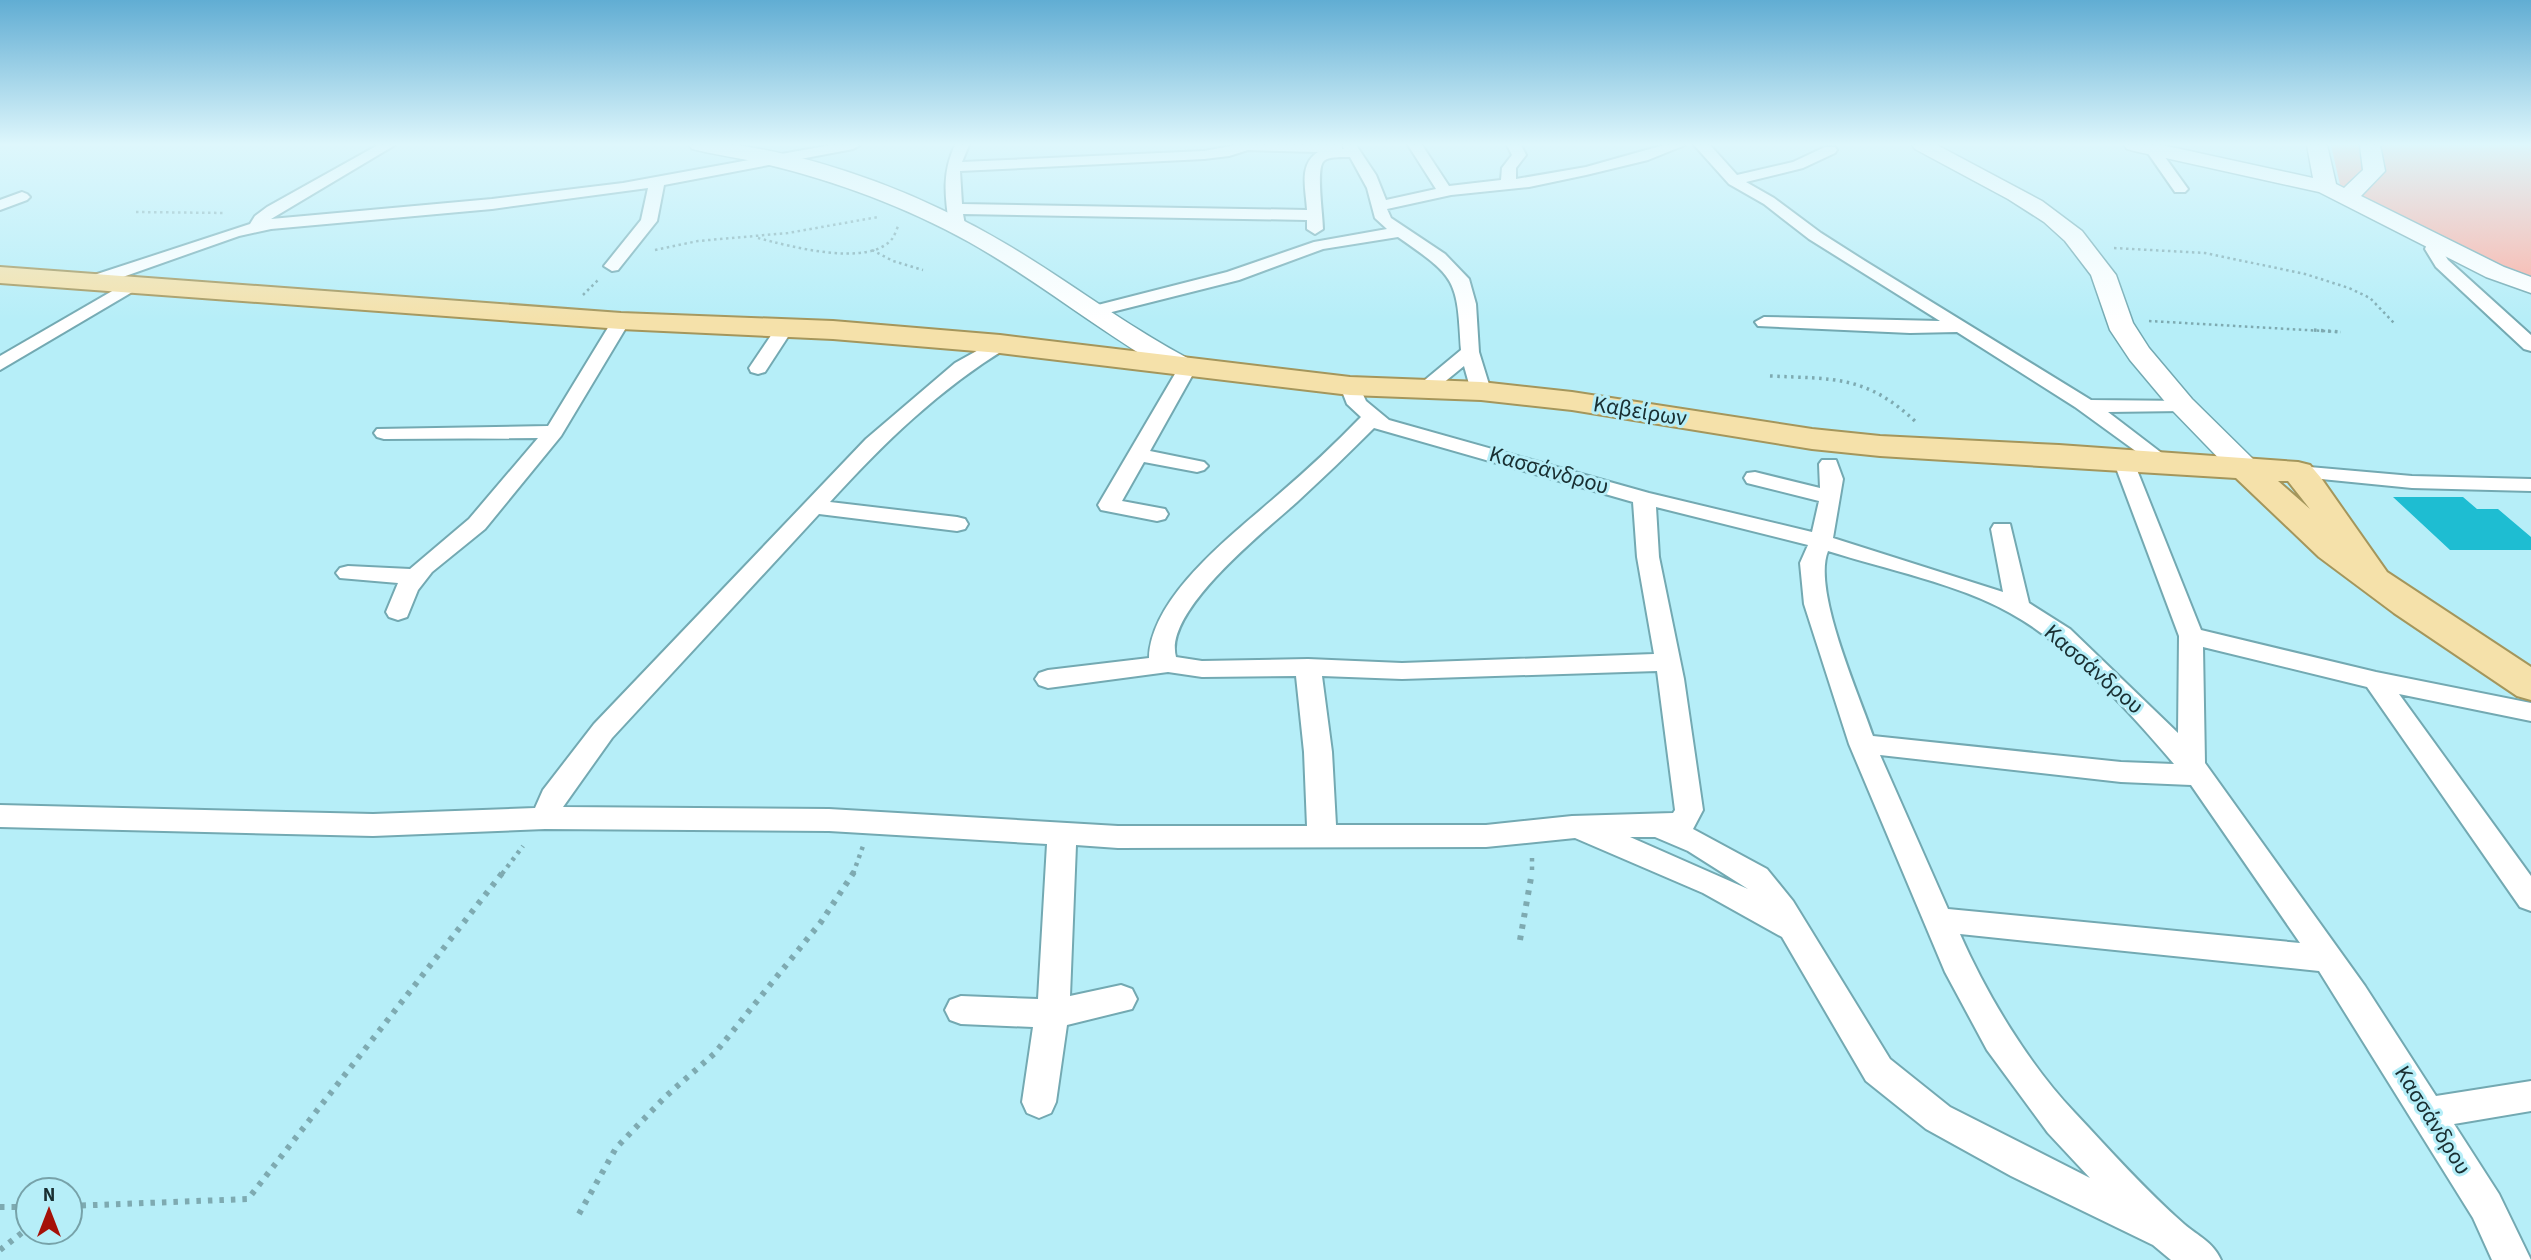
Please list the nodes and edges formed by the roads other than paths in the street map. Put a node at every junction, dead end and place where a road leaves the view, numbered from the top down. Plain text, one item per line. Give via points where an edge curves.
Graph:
1 (291, 204) edge
2 (494, 204) edge
3 (653, 204) edge
4 (890, 204) edge
5 (954, 204) edge
6 (1314, 204) edge
7 (1388, 204) edge
8 (1773, 204) edge
9 (2029, 204) edge
10 (2360, 204) edge
11 (1378, 206) joint
12 (1314, 215) junction
13 (956, 218) junction
14 (259, 223) junction
15 (1400, 232) junction
16 (2435, 242) junction
17 (1320, 245) junction
18 (612, 266) road end
19 (0, 275) edge
20 (94, 281) junction
21 (133, 284) junction
22 (2531, 286) edge
23 (1092, 312) junction
24 (621, 321) junction
25 (1764, 321) dead end
26 (1960, 326) junction
27 (784, 329) junction
28 (1000, 344) junction
29 (2531, 345) edge
30 (1470, 352) junction
31 (0, 364) edge
32 (1185, 367) junction
33 (758, 368) dead end
34 (1350, 386) junction
35 (1424, 388) junction
36 (1481, 391) junction
37 (2183, 405) junction
38 (2087, 406) junction
39 (1373, 417) junction
40 (554, 432) junction
41 (384, 433) dead end
42 (1137, 455) junction
43 (2123, 460) junction
44 (1829, 464) dead end
45 (2166, 464) junction
46 (1197, 466) dead end
47 (2244, 467) junction
48 (2298, 471) junction
49 (1755, 478) dead end
50 (2531, 485) edge
51 (1830, 497) junction
52 (1644, 498) junction
53 (814, 507) junction
54 (1157, 514) dead end
55 (957, 524) dead end
56 (2002, 529) dead end
57 (1821, 542) junction
58 (348, 573) dead end
59 (416, 577) junction
60 (2373, 579) junction
61 (2018, 607) junction
62 (398, 612) dead end
63 (2192, 636) junction
64 (1668, 662) junction
65 (1168, 664) junction
66 (1308, 667) junction
67 (1048, 679) dead end
68 (2376, 681) junction
69 (2531, 686) edge
70 (2531, 712) edge
71 (1863, 744) junction
72 (2195, 769) junction
73 (0, 817) edge
74 (545, 818) junction
75 (1657, 826) junction
76 (1572, 827) junction
77 (1062, 834) junction
78 (1322, 835) junction
79 (2531, 898) edge
80 (1939, 920) junction
81 (1796, 933) junction
82 (2328, 959) junction
83 (1121, 999) dead end
84 (961, 1010) dead end
85 (1052, 1014) junction
86 (2531, 1096) edge
87 (1039, 1102) dead end
88 (2429, 1113) junction
89 (2171, 1237) junction
90 (2202, 1260) edge
91 (2512, 1260) edge

1 - 14 street
2 - 14 street
3 - 18 street via 649,221
4 - 13 street
5 - 13 street
6 - 12 street
7 - 11 street
8 - 26 street via 1824,242
9 - 37 street via 2083,247 2107,282 2118,319 2137,351
10 - 16 street
11 - 15 street via 1385,221
12 - 13 street
12 - 17 street
13 - 23 street
14 - 20 street
15 - 17 street
15 - 30 street via 1439,258 1460,279 1467,304
16 - 22 street
16 - 29 street via 2433,249 2442,263
17 - 23 street via 1233,276
19 - 20 main road, Καβείρων
20 - 21 main road, Καβείρων
21 - 24 main road, Καβείρων
21 - 31 street
23 - 32 street
24 - 27 main road, Καβείρων
24 - 40 street
25 - 26 street
26 - 38 street
27 - 28 main road, Καβείρων
27 - 33 street
28 - 32 main road, Καβείρων
28 - 53 street via 962,367 908,412
30 - 35 street
30 - 36 street
32 - 34 main road, Καβείρων
32 - 42 street
34 - 35 main road, Καβείρων
34 - 39 street, Κασσάνδρου via 1357,404
35 - 36 main road, Καβείρων
36 - 43 main road, Καβείρων via 1644,411 1812,439
37 - 38 street
37 - 47 street
38 - 45 street
39 - 52 street, Κασσάνδρου via 1382,424
39 - 65 street via 1247,532 1202,580 1174,614 1161,644 1161,657
40 - 41 street
40 - 59 street via 477,524
42 - 46 street
42 - 54 street via 1109,505
43 - 45 main road, Καβείρων
43 - 63 street
44 - 51 street
45 - 47 main road, Καβείρων
47 - 48 main road, Καβείρων
47 - 60 main road via 2302,524
48 - 50 street via 2412,482
48 - 60 main road via 2325,503
49 - 51 street
51 - 57 street
52 - 57 street, Κασσάνδρου
52 - 64 street via 1648,557
53 - 55 street
53 - 74 street via 603,731 553,797
56 - 61 street
57 - 61 street, Κασσάνδρου via 1979,590
57 - 71 street via 1812,563 1816,604
58 - 59 street
59 - 62 street
60 - 69 main road
61 - 72 street, Κασσάνδρου via 2061,635 2152,720
63 - 68 street
63 - 72 street
64 - 66 street via 1402,671
64 - 75 street via 1689,810 1682,822
65 - 66 street via 1202,669
65 - 67 street
66 - 78 street
68 - 70 street
68 - 79 street
71 - 72 street via 2121,772
71 - 80 street
72 - 82 street, Κασσάνδρου
73 - 74 street via 373,825
74 - 77 street via 871,823
75 - 76 street
75 - 81 street via 1698,843 1756,877
76 - 78 street via 1486,836
76 - 81 street via 1759,908
77 - 78 street
77 - 85 street
80 - 82 street
80 - 89 street via 1961,972 1999,1040 2060,1122
81 - 89 street via 1878,1070 1938,1118
82 - 88 street, Κασσάνδρου
83 - 85 street
84 - 85 street
85 - 87 street
86 - 88 street
88 - 91 street, Κασσάνδρου via 2486,1206
89 - 90 street

